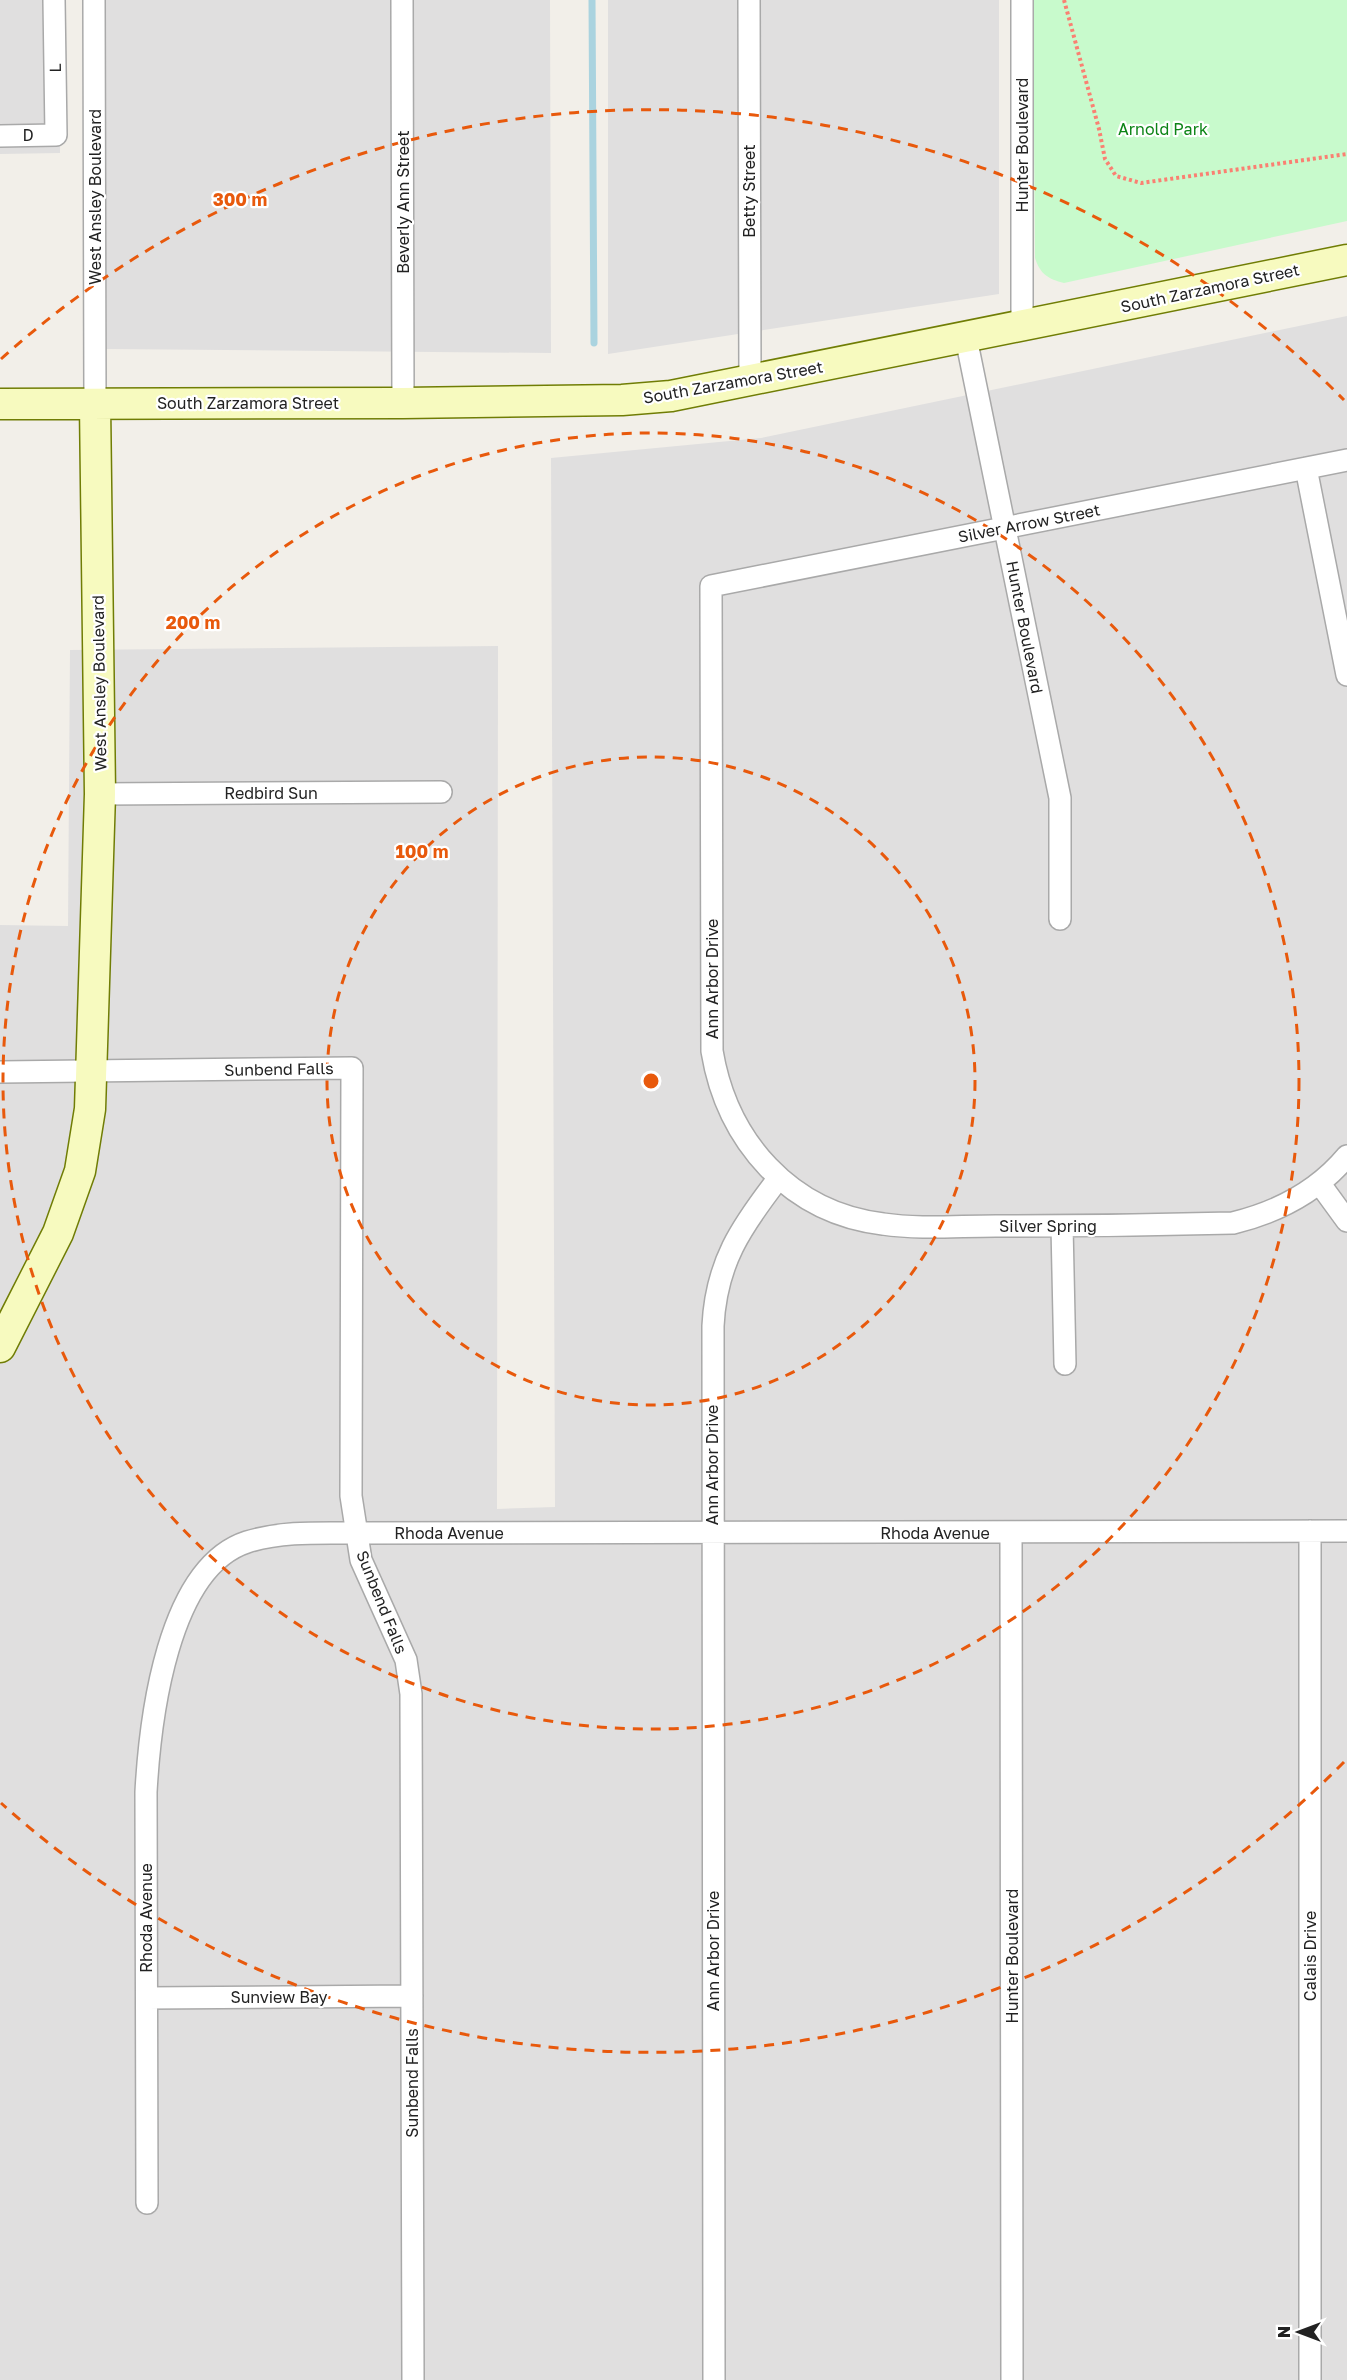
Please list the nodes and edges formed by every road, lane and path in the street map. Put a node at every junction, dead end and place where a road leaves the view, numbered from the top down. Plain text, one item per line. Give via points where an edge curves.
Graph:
1 (54, 0) edge
2 (94, 0) edge
3 (402, 0) edge
4 (749, 0) edge
5 (1022, 0) edge
6 (1064, 0) edge
7 (0, 135) edge
8 (56, 135) joint
9 (1347, 154) edge
10 (1347, 260) edge
11 (1022, 327) junction
12 (966, 338) junction
13 (750, 382) junction
14 (403, 403) junction
15 (0, 404) edge
16 (95, 404) junction
17 (1347, 460) edge
18 (1306, 468) junction
19 (1005, 528) junction
20 (711, 586) joint
21 (1347, 675) edge
22 (441, 792) dead end
23 (100, 794) junction
24 (1060, 919) dead end
25 (0, 1072) edge
26 (92, 1072) junction
27 (1347, 1156) edge
28 (778, 1179) junction
29 (1320, 1184) junction
30 (1347, 1221) edge
31 (1062, 1226) junction
32 (0, 1347) edge
33 (1065, 1364) dead end
34 (1310, 1531) junction
35 (1347, 1531) edge
36 (712, 1532) junction
37 (356, 1533) junction
38 (1011, 1533) junction
39 (412, 1996) junction
40 (147, 1998) junction
41 (147, 2203) dead end
42 (413, 2380) edge
43 (714, 2380) edge
44 (1012, 2380) edge
45 (1310, 2380) edge

1 - 8 street, L
2 - 16 street, West Ansley Boulevard
3 - 14 street, Beverly Ann Street
4 - 13 street, Betty Street
5 - 11 street, Hunter Boulevard
6 - 9 path via 1105,159 1116,176 1141,183
7 - 8 street, D
10 - 11 main road, South Zarzamora Street
11 - 12 main road, South Zarzamora Street
12 - 13 main road, South Zarzamora Street
12 - 19 street, Hunter Boulevard
13 - 14 main road, South Zarzamora Street via 622,400
14 - 16 main road, South Zarzamora Street
15 - 16 main road, South Zarzamora Street
16 - 23 main road, West Ansley Boulevard
17 - 18 street, Silver Arrow Street
18 - 19 street, Silver Arrow Street
18 - 21 street
19 - 20 street, Silver Arrow Street
19 - 24 street, Hunter Boulevard via 1060,798
20 - 28 street, Ann Arbor Drive via 712,1051 721,1091 733,1120 749,1146
22 - 23 street, Redbird Sun
23 - 26 main road, West Ansley Boulevard
25 - 26 street, Sunbend Falls
26 - 32 main road, West Ansley Boulevard via 90,1109 73,1192 41,1270
26 - 37 street, Sunbend Falls via 352,1068 351,1496
27 - 29 street, Silver Spring
28 - 31 street, Silver Spring via 826,1209 885,1225
28 - 36 street, Ann Arbor Drive via 739,1233 717,1287 713,1326
29 - 30 street
29 - 31 street, Silver Spring via 1275,1210 1233,1223
31 - 33 street
34 - 35 street, Rhoda Avenue
34 - 38 street, Rhoda Avenue
34 - 45 street, Calais Drive
36 - 37 street, Rhoda Avenue
36 - 38 street, Rhoda Avenue
36 - 43 street, Ann Arbor Drive
37 - 39 street, Sunbend Falls via 361,1560 406,1660 411,1694
37 - 40 street, Rhoda Avenue via 280,1534 245,1542 217,1559 183,1610 160,1674 149,1747
38 - 44 street, Hunter Boulevard
39 - 40 street, Sunview Bay
39 - 42 street, Sunbend Falls
40 - 41 street, Rhoda Avenue

